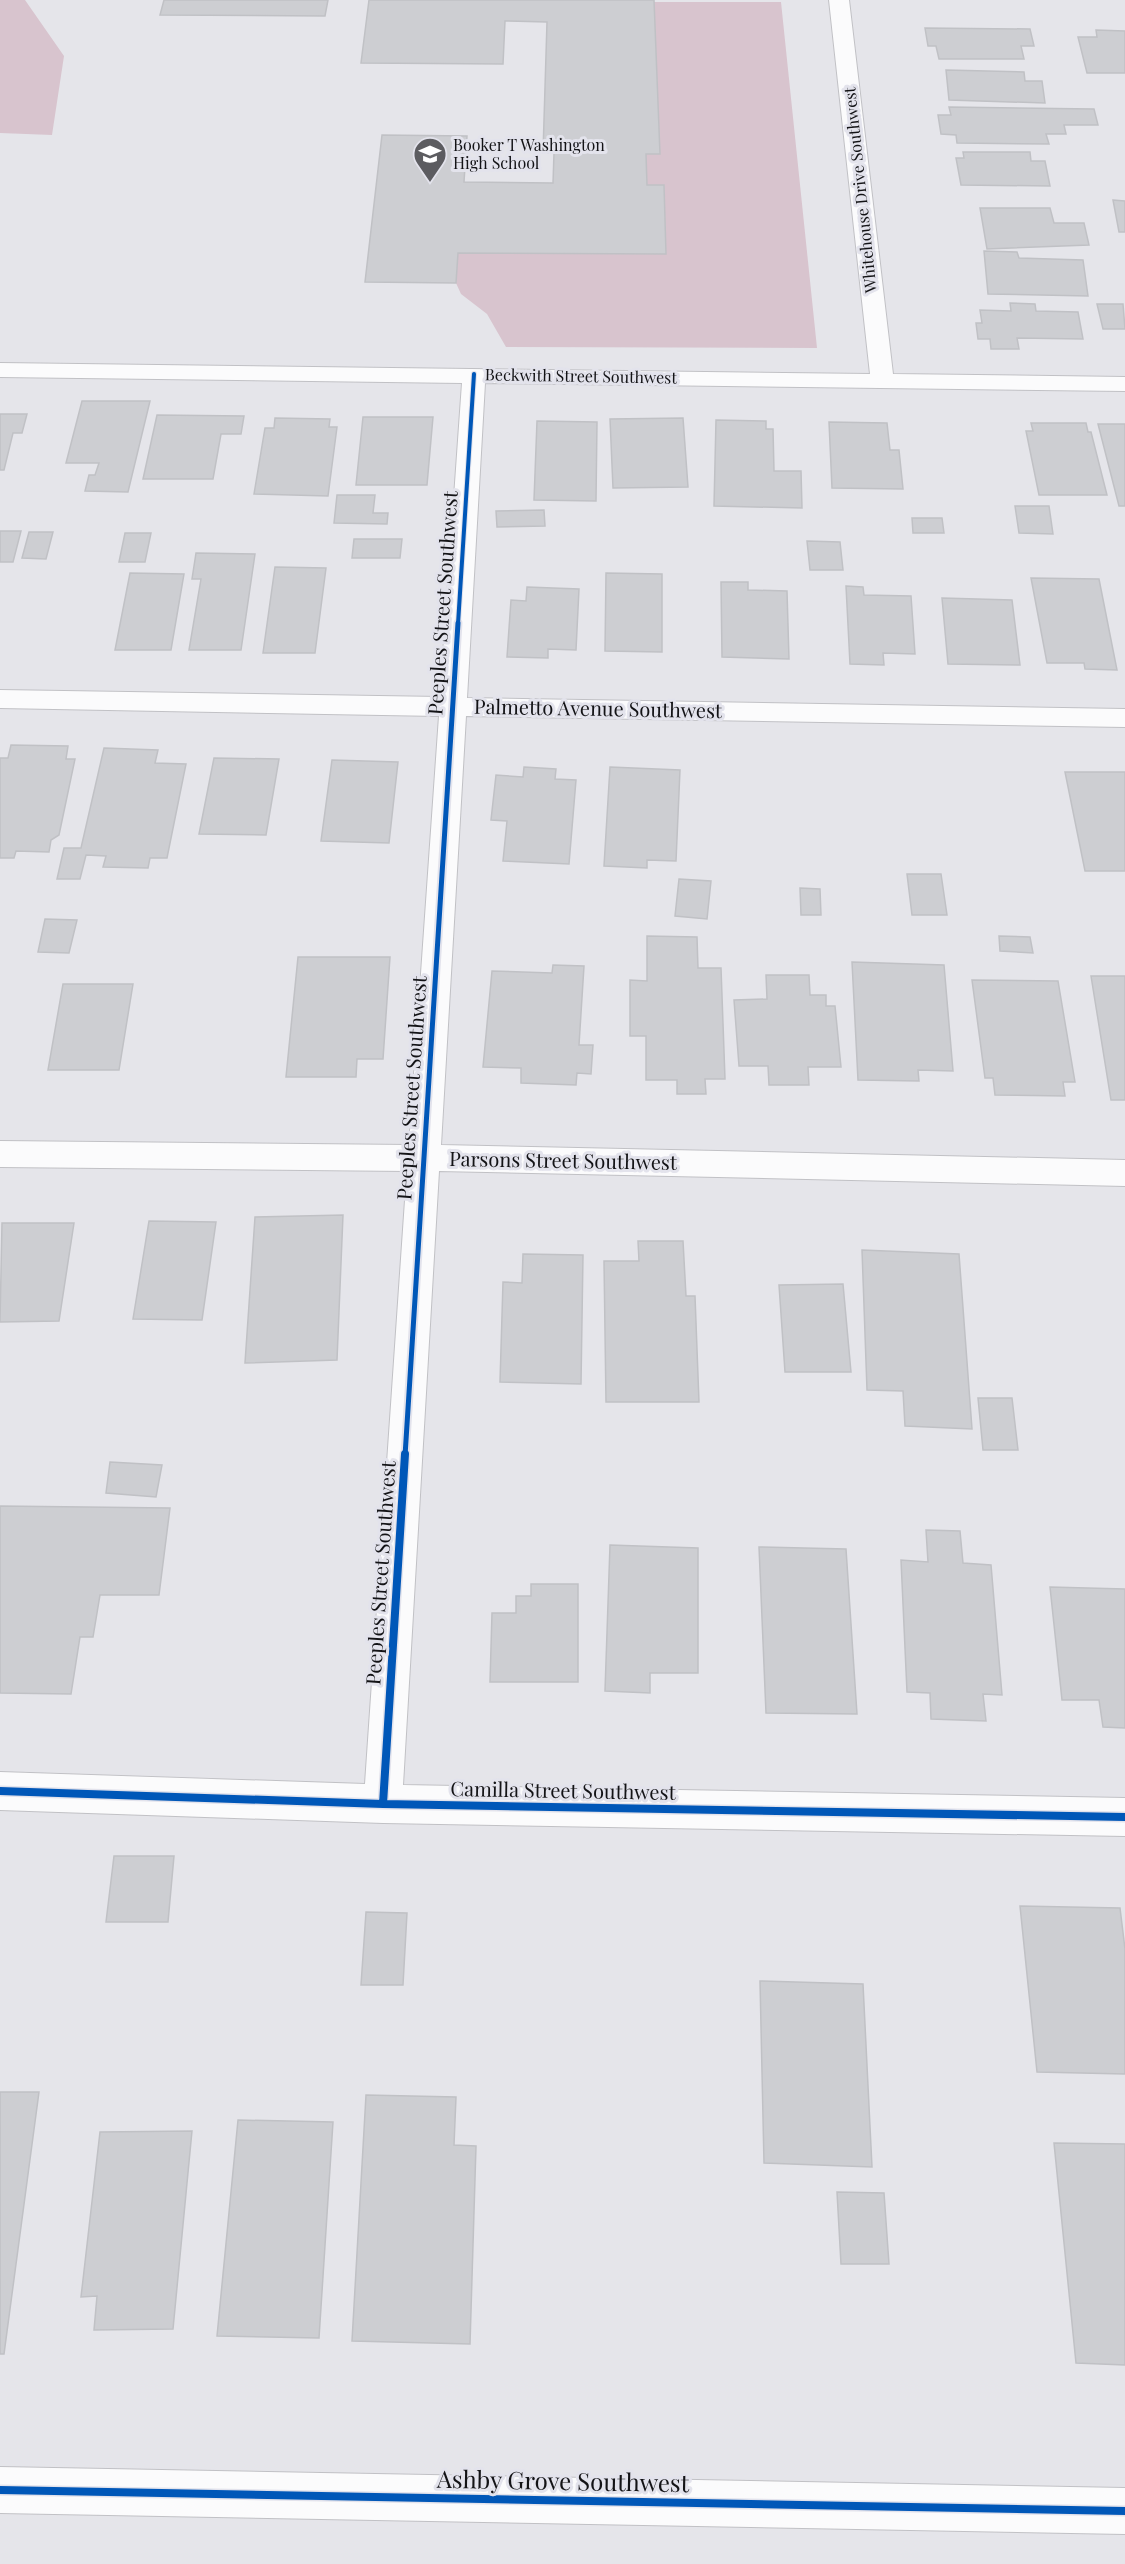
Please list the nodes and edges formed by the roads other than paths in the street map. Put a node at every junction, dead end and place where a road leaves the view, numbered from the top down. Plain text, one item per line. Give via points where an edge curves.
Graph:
1 (839, 0) edge
2 (0, 370) edge
3 (474, 374) junction
4 (882, 380) junction
5 (1125, 384) edge
6 (0, 699) edge
7 (453, 707) junction
8 (1125, 718) edge
9 (0, 1154) edge
10 (424, 1158) junction
11 (1125, 1173) edge
12 (0, 1791) edge
13 (383, 1804) junction
14 (1125, 1817) edge
15 (0, 2490) edge
16 (1125, 2511) edge

1 - 4 street, Whitehouse Drive Southwest
2 - 3 street, Beckwith Street Southwest
3 - 4 street, Beckwith Street Southwest
3 - 7 street, Peeples Street Southwest
4 - 5 street, Beckwith Street Southwest
6 - 7 street, Palmetto Avenue Southwest
7 - 8 street, Palmetto Avenue Southwest
7 - 10 street, Peeples Street Southwest
9 - 10 street, Parsons Street Southwest
10 - 11 street, Parsons Street Southwest
10 - 13 street, Peeples Street Southwest
12 - 13 street, Camilla Street Southwest
13 - 14 street, Camilla Street Southwest
15 - 16 street, Ashby Grove Southwest

